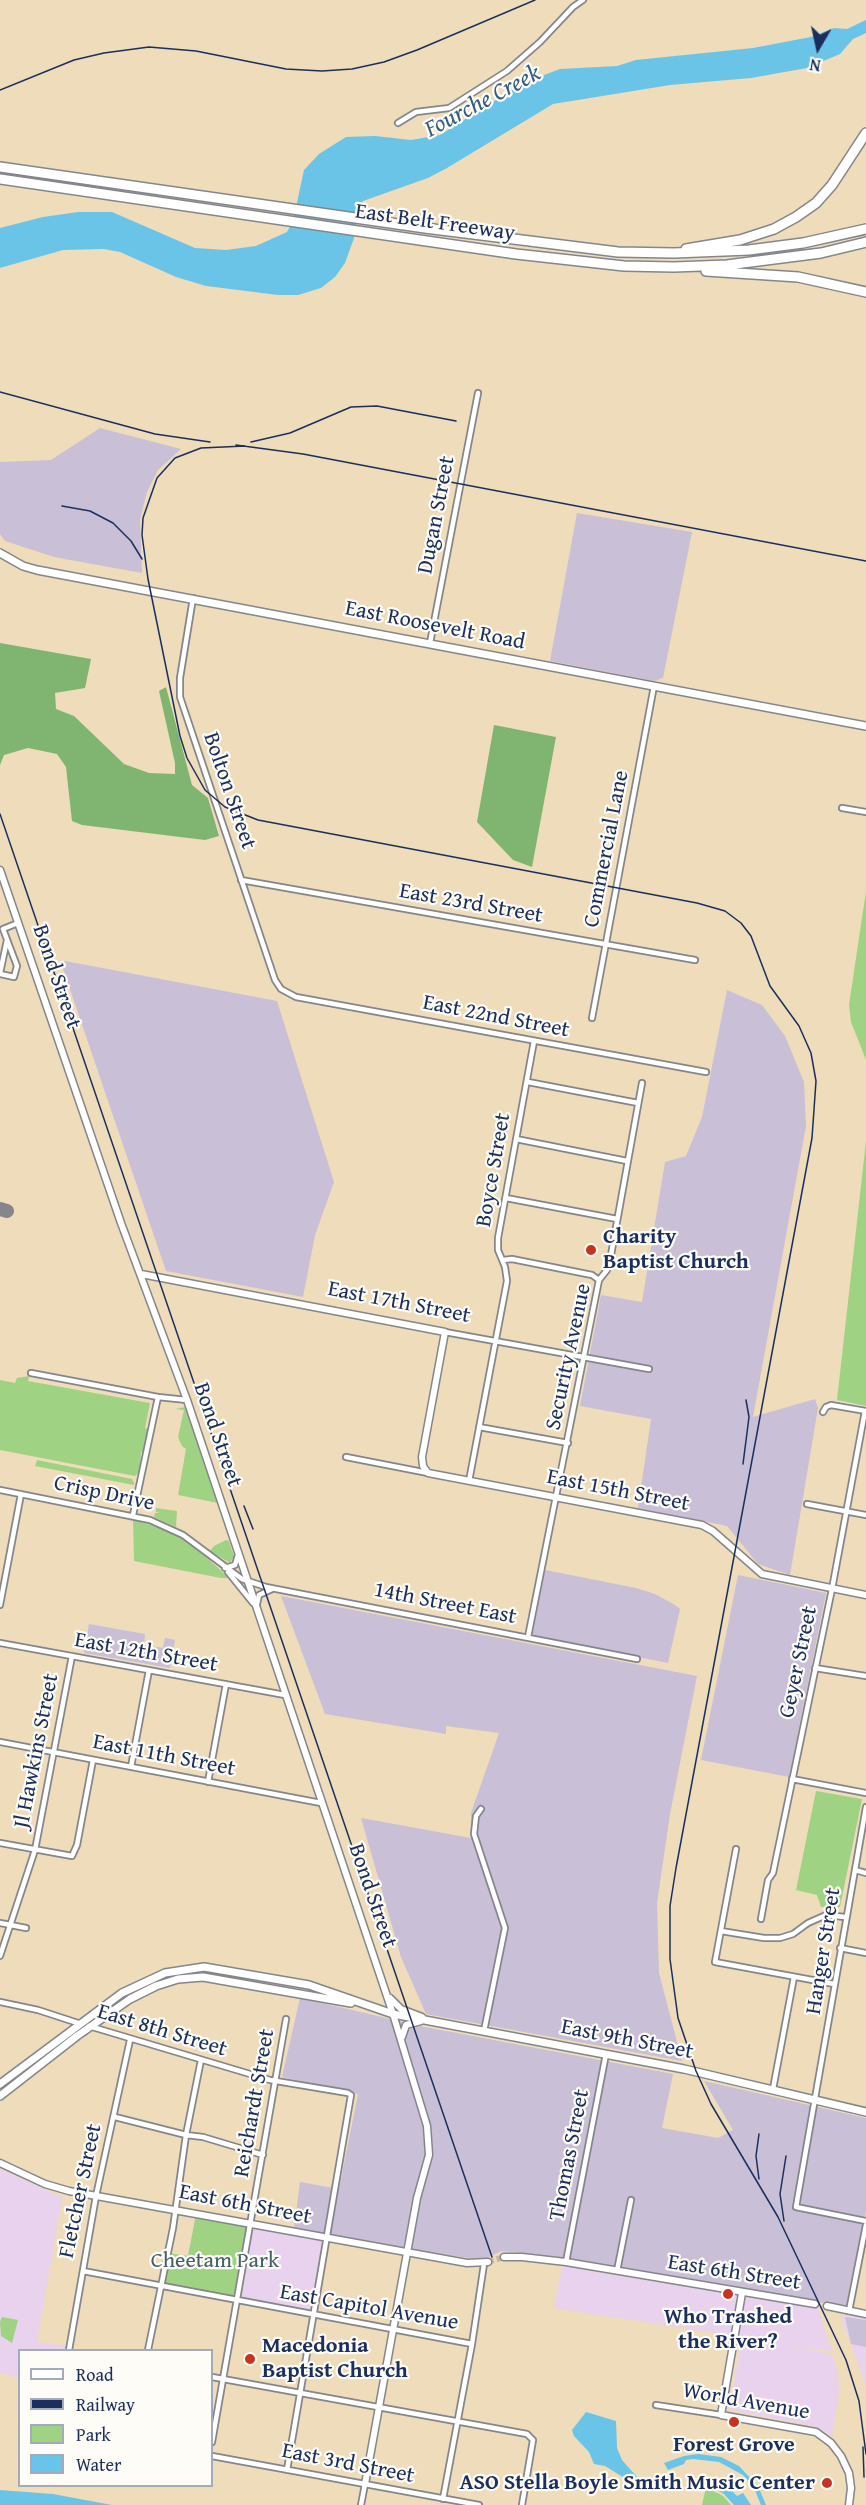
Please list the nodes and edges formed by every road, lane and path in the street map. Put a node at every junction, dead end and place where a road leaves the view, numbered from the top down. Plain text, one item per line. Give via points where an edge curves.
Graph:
1 (583, 0) edge
2 (398, 123) dead end
3 (866, 133) edge
4 (0, 167) edge
5 (0, 179) edge
6 (866, 229) edge
7 (866, 242) edge
8 (663, 253) junction
9 (674, 267) junction
10 (866, 292) edge
11 (478, 393) dead end
12 (0, 553) edge
13 (193, 598) junction
14 (430, 643) junction
15 (654, 686) junction
16 (866, 726) edge
17 (842, 808) dead end
18 (866, 812) edge
19 (0, 870) edge
20 (242, 880) junction
21 (18, 923) junction
22 (7, 940) junction
23 (606, 945) junction
24 (695, 960) dead end
25 (0, 974) edge
26 (281, 989) joint
27 (592, 1018) dead end
28 (534, 1041) junction
29 (706, 1072) dead end
30 (528, 1082) junction
31 (642, 1083) dead end
32 (638, 1103) junction
33 (516, 1139) junction
34 (627, 1161) junction
35 (506, 1198) junction
36 (617, 1219) junction
37 (503, 1260) junction
38 (141, 1274) junction
39 (599, 1280) junction
40 (445, 1332) junction
41 (496, 1340) junction
42 (585, 1356) junction
43 (649, 1369) dead end
44 (31, 1373) dead end
45 (158, 1397) junction
46 (187, 1401) junction
47 (866, 1411) edge
48 (823, 1412) dead end
49 (479, 1427) junction
50 (568, 1443) junction
51 (346, 1457) dead end
52 (428, 1473) junction
53 (469, 1481) junction
54 (0, 1490) edge
55 (21, 1494) junction
56 (558, 1497) junction
57 (807, 1504) dead end
58 (845, 1510) junction
59 (133, 1515) junction
60 (866, 1515) edge
61 (238, 1552) junction
62 (225, 1568) junction
63 (248, 1581) junction
64 (279, 1589) junction
65 (832, 1589) junction
66 (866, 1595) edge
67 (0, 1605) edge
68 (259, 1613) junction
69 (528, 1637) junction
70 (0, 1643) edge
71 (72, 1656) junction
72 (637, 1659) dead end
73 (815, 1668) junction
74 (149, 1670) junction
75 (866, 1676) edge
76 (226, 1684) junction
77 (285, 1695) junction
78 (0, 1743) edge
79 (53, 1752) junction
80 (93, 1760) junction
81 (131, 1767) junction
82 (792, 1779) junction
83 (208, 1782) junction
84 (866, 1793) edge
85 (321, 1803) junction
86 (866, 1807) edge
87 (481, 1809) dead end
88 (0, 1843) edge
89 (736, 1849) dead end
90 (35, 1850) junction
91 (855, 1870) junction
92 (866, 1872) edge
93 (845, 1917) junction
94 (761, 1919) dead end
95 (0, 1923) edge
96 (10, 1925) junction
97 (26, 1928) dead end
98 (721, 1930) junction
99 (840, 1948) junction
100 (866, 1953) edge
101 (0, 1956) edge
102 (794, 1977) junction
103 (382, 1983) junction
104 (834, 1984) junction
105 (0, 2002) edge
106 (380, 2008) junction
107 (393, 2014) junction
108 (286, 2019) dead end
109 (436, 2022) junction
110 (81, 2024) junction
111 (90, 2027) junction
112 (484, 2031) junction
113 (130, 2040) junction
114 (402, 2042) junction
115 (606, 2054) junction
116 (201, 2060) junction
117 (277, 2080) junction
118 (0, 2084) edge
119 (773, 2089) junction
120 (0, 2096) edge
121 (816, 2101) junction
122 (866, 2112) edge
123 (115, 2117) junction
124 (186, 2135) junction
125 (263, 2155) junction
126 (0, 2163) edge
127 (96, 2196) junction
128 (631, 2200) dead end
129 (174, 2209) junction
130 (249, 2223) junction
131 (866, 2223) edge
132 (326, 2238) junction
133 (407, 2252) junction
134 (504, 2257) tunnel mouth
135 (566, 2262) junction
136 (486, 2263) joint
137 (859, 2270) junction
138 (83, 2271) junction
139 (617, 2271) junction
140 (866, 2272) edge
141 (161, 2287) junction
142 (742, 2293) junction
143 (236, 2301) junction
144 (815, 2304) dead end
145 (827, 2306) dead end
146 (849, 2311) junction
147 (866, 2314) edge
148 (312, 2315) junction
149 (393, 2329) junction
150 (472, 2344) junction
151 (69, 2349) edge
152 (148, 2349) edge
153 (213, 2377) edge
154 (222, 2379) junction
155 (300, 2393) junction
156 (656, 2405) dead end
157 (379, 2408) junction
158 (721, 2415) junction
159 (457, 2421) junction
160 (213, 2436) edge
161 (213, 2456) edge
162 (287, 2470) junction
163 (365, 2484) junction
164 (443, 2499) junction
165 (361, 2505) edge
166 (479, 2505) edge
167 (522, 2505) edge
168 (849, 2505) edge

1 - 2 street via 507,71 449,108 416,112
3 - 8 highway via 832,185 816,203 790,221 740,240
4 - 8 highway, East Belt Freeway via 544,244
5 - 9 highway, East Belt Freeway via 516,254
6 - 8 highway, East Belt Freeway via 749,250
7 - 9 highway, East Belt Freeway via 798,256
9 - 10 highway via 798,277
11 - 14 street, Dugan Street
12 - 13 main road, East Roosevelt Road via 37,570
13 - 14 main road, East Roosevelt Road
13 - 20 street, Bolton Street via 180,697
14 - 15 main road, East Roosevelt Road
15 - 16 main road, East Roosevelt Road
15 - 23 street, Commercial Lane
17 - 18 street
19 - 21 street, Bond Street
20 - 23 street, East 23rd Street
20 - 26 street, Bolton Street
21 - 22 street via 3,929
21 - 38 street, Bond Street
22 - 25 street
22 - 25 street via 17,966 14,977
23 - 24 street, East 23rd Street
23 - 27 street, Commercial Lane
26 - 28 street, East 22nd Street via 296,997
28 - 29 street, East 22nd Street
28 - 30 street, Boyce Street
30 - 32 street
30 - 33 street, Boyce Street
31 - 32 street, Security Avenue
32 - 34 street, Security Avenue
33 - 34 street
33 - 35 street, Boyce Street
34 - 36 street, Security Avenue
35 - 36 street
35 - 37 street, Boyce Street via 498,1246
36 - 39 street, Security Avenue via 607,1270
37 - 39 street via 592,1275
37 - 41 street, Boyce Street via 507,1281
38 - 40 street, East 17th Street
38 - 46 street, Bond Street
39 - 42 street, Security Avenue
40 - 41 street, East 17th Street
40 - 52 street via 422,1456
41 - 42 street, East 17th Street
41 - 49 street, Boyce Street
42 - 43 street, East 17th Street
42 - 50 street, Security Avenue
44 - 45 street
45 - 46 street
45 - 59 street
46 - 61 street, Bond Street
47 - 48 street via 831,1405
47 - 58 street, Geyer Street
49 - 50 street
49 - 53 street, Boyce Street
50 - 56 street, Security Avenue
51 - 52 street, East 15th Street
52 - 53 street, East 15th Street
53 - 56 street, East 15th Street
54 - 55 street, Crisp Drive
55 - 59 street, Crisp Drive
55 - 67 street
56 - 65 street, East 15th Street via 706,1526 762,1574
56 - 69 street, Security Avenue
57 - 58 street
58 - 60 street
58 - 65 street, Geyer Street
59 - 62 street, Crisp Drive via 173,1529
61 - 62 street via 235,1565
61 - 63 street, Bond Street
62 - 63 street, Crisp Drive
62 - 68 street, Crisp Drive
63 - 64 street, 14th Street East
63 - 68 street, Bond Street
64 - 68 street via 259,1594
64 - 69 street, 14th Street East
65 - 66 street, East 15th Street
65 - 73 street, Geyer Street
68 - 77 street, Bond Street
69 - 72 street, 14th Street East
70 - 71 street, East 12th Street
71 - 74 street, East 12th Street
71 - 79 street, Jl Hawkins Street
73 - 75 street
73 - 82 street, Geyer Street
74 - 76 street, East 12th Street
74 - 81 street
76 - 77 street, East 12th Street
76 - 83 street
77 - 85 street, Bond Street
78 - 79 street, East 11th Street
79 - 80 street, East 11th Street
79 - 90 street, Jl Hawkins Street
80 - 81 street, East 11th Street
80 - 90 street via 77,1845 70,1856
81 - 83 street, East 11th Street
82 - 84 street
82 - 94 street, Geyer Street
83 - 85 street, East 11th Street
85 - 103 street, Bond Street
86 - 91 street, Hanger Street
87 - 112 street via 474,1834 505,1928
88 - 90 street
89 - 98 street
90 - 96 street, Jl Hawkins Street
91 - 92 street
91 - 93 street, Hanger Street
93 - 98 street via 826,1915 780,1938
93 - 99 street, Hanger Street
95 - 96 street
96 - 97 street
96 - 101 street, Jl Hawkins Street
98 - 102 street via 715,1962
99 - 100 street
99 - 104 street, Hanger Street
102 - 104 street
102 - 119 street
103 - 107 street, Bond Street
103 - 109 street via 397,2006
104 - 121 street, Hanger Street
105 - 110 street, East 8th Street
106 - 107 main road, East 9th Street
106 - 110 main road, East 9th Street via 309,1985 204,1967 165,1973 141,1982
106 - 111 main road, East 9th Street via 203,1977 156,1986
107 - 109 main road, East 9th Street
107 - 114 street, Bond Street
108 - 117 street, Reichardt Street
109 - 112 main road, East 9th Street
109 - 114 street via 408,2023
110 - 111 street, East 8th Street
110 - 118 main road, East 9th Street
111 - 113 street, East 8th Street
111 - 120 main road, East 9th Street
112 - 115 main road, East 9th Street
113 - 116 street, East 8th Street
113 - 123 street, Fletcher Street
114 - 133 street via 430,2146
115 - 119 main road, East 9th Street
115 - 135 street, Thomas Street
116 - 117 street, East 8th Street
116 - 124 street
117 - 125 street, Reichardt Street
117 - 132 street, East 8th Street via 350,2094
119 - 121 main road, East 9th Street
121 - 122 main road, East 9th Street
121 - 131 street, Hanger Street via 796,2207
123 - 124 street
123 - 127 street, Fletcher Street
124 - 125 street
124 - 129 street
125 - 130 street, Reichardt Street
126 - 127 street, East 6th Street via 57,2188
127 - 129 street, East 6th Street
127 - 138 street, Fletcher Street
128 - 139 street
129 - 130 street, East 6th Street
129 - 141 street
130 - 132 street, East 6th Street
130 - 143 street, Reichardt Street
131 - 137 street
132 - 133 street, East 6th Street
132 - 148 street
133 - 136 street, East 6th Street via 467,2264
133 - 149 street
134 - 135 street, East 6th Street
135 - 139 street, East 6th Street
136 - 150 street
137 - 140 street
137 - 146 street
138 - 141 street, East Capitol Avenue
138 - 151 street, Fletcher Street
139 - 142 street, East 6th Street
141 - 143 street, East Capitol Avenue
141 - 152 street
142 - 144 street, East 6th Street
142 - 158 street
143 - 148 street, East Capitol Avenue
143 - 154 street, Reichardt Street
145 - 146 street, East 6th Street
146 - 147 street, East 6th Street
148 - 149 street, East Capitol Avenue
148 - 155 street
149 - 150 street, East Capitol Avenue
149 - 157 street
150 - 159 street
153 - 154 street
154 - 155 street
154 - 160 street, Reichardt Street
155 - 157 street
155 - 162 street
156 - 158 street, World Avenue
157 - 159 street
157 - 163 street
158 - 168 street, World Avenue via 816,2432 841,2456 850,2481
159 - 164 street
159 - 167 street via 532,2437
161 - 162 street, East 3rd Street
162 - 163 street, East 3rd Street
163 - 164 street, East 3rd Street
163 - 165 street
164 - 166 street, East 3rd Street

